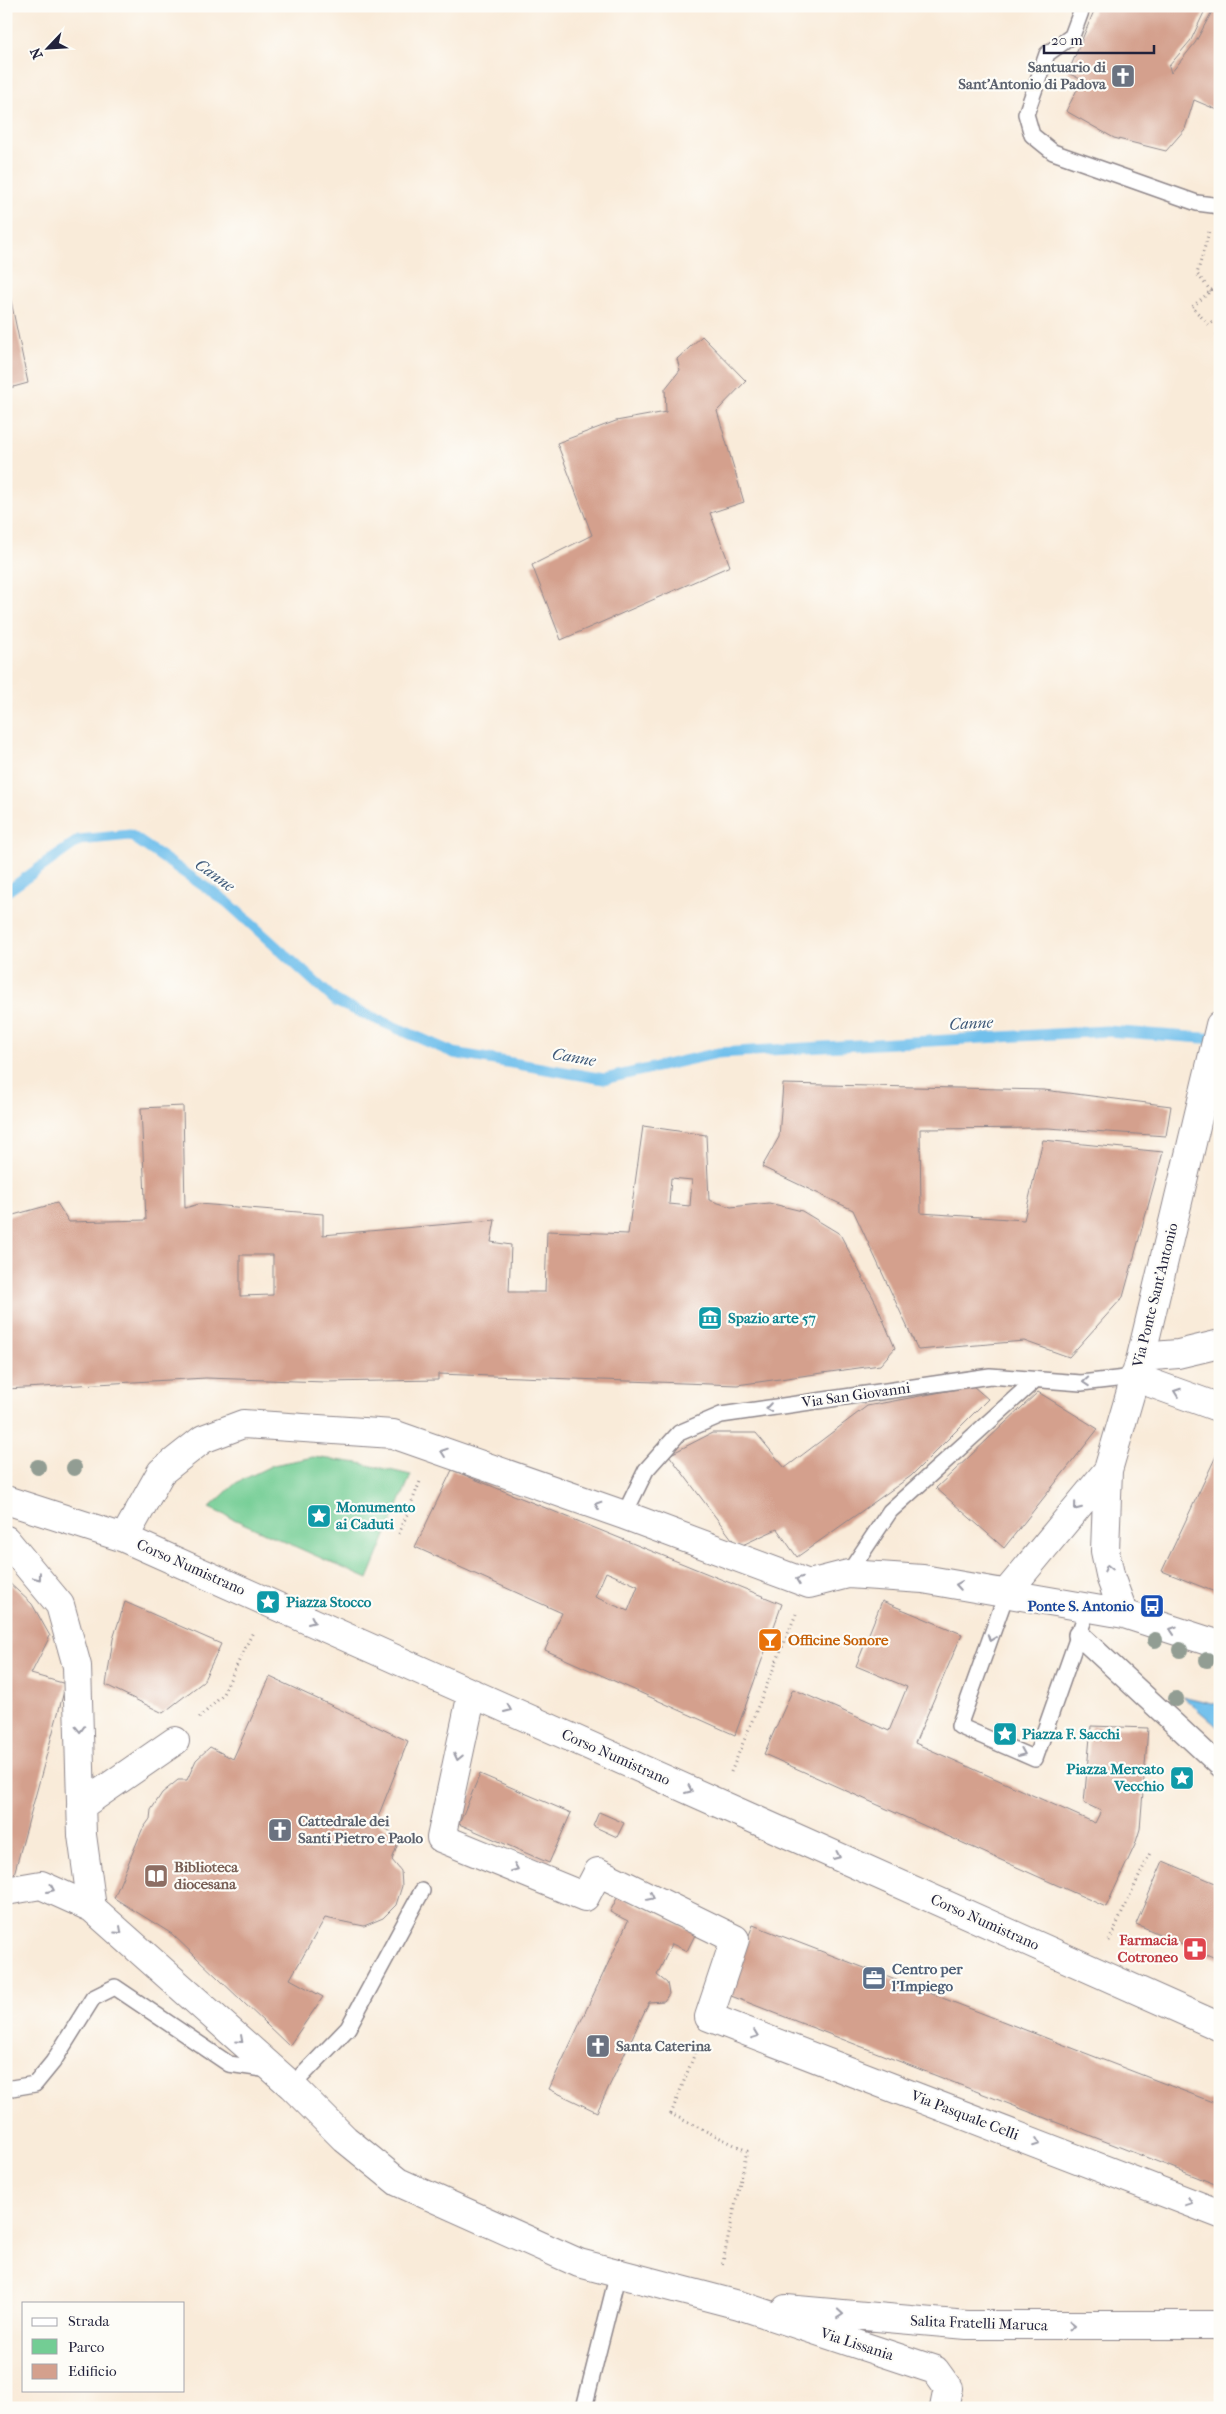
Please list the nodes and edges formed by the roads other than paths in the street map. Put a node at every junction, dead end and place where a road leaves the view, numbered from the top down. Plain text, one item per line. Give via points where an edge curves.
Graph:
1 (1083, 6) edge
2 (1218, 207) edge
3 (1220, 1025) edge
4 (1220, 1344) edge
5 (1138, 1367) junction
6 (1034, 1381) junction
7 (1220, 1408) edge
8 (1108, 1470) junction
9 (6, 1500) edge
10 (624, 1514) junction
11 (124, 1538) junction
12 (6, 1540) edge
13 (848, 1574) junction
14 (1007, 1592) junction
15 (1088, 1608) junction
16 (1124, 1614) junction
17 (1079, 1634) junction
18 (1220, 1645) edge
19 (472, 1693) junction
20 (175, 1741) road end
21 (1220, 1766) edge
22 (81, 1806) junction
23 (6, 1891) edge
24 (422, 1891) dead end
25 (92, 1908) junction
26 (1220, 2027) edge
27 (283, 2078) junction
28 (6, 2089) edge
29 (1220, 2214) edge
30 (618, 2273) junction
31 (727, 2302) junction
32 (1220, 2325) edge
33 (947, 2407) edge
34 (584, 2408) edge

1 - 2 lane via 1072,36 1048,54 1026,114 1032,135 1053,152 1197,203
3 - 5 street, Via Ponte Sant'Antonio
4 - 5 street
5 -> 6 lane, Via San Giovanni via 1081,1383
7 -> 5 street
5 - 8 street, Via Ponte Sant'Antonio
6 -> 10 lane, Via San Giovanni via 990,1376 721,1415 679,1433 646,1470
6 - 13 lane via 890,1511
8 -> 14 street
16 -> 8 street via 1105,1551
9 - 11 street, Corso Numistrano
10 -> 11 street via 393,1434 243,1424 203,1439 162,1472
13 -> 10 street via 809,1584
11 -> 19 street, Corso Numistrano
12 -> 22 street via 60,1605 77,1666
14 -> 13 street via 923,1579
14 - 15 street
14 -> 17 lane via 959,1726 1035,1759
15 - 16 street
15 - 17 lane
18 -> 16 street
17 - 21 street
19 -> 26 street, Corso Numistrano
19 -> 29 street, Via Pasquale Celli via 441,1838 585,1897 598,1872 735,1939 709,2017
20 - 22 street
22 - 25 street
23 -> 25 street via 41,1885
24 - 27 lane via 348,2028
25 -> 27 street
27 - 28 lane via 229,2064 115,1987 92,1998 53,2062 35,2084
27 - 30 street via 345,2139 398,2182 579,2263
30 - 31 street
30 - 34 lane
31 -> 32 street, Salita Fratelli Maruca via 967,2325
31 - 33 street, Via Lissania via 935,2370 948,2388

